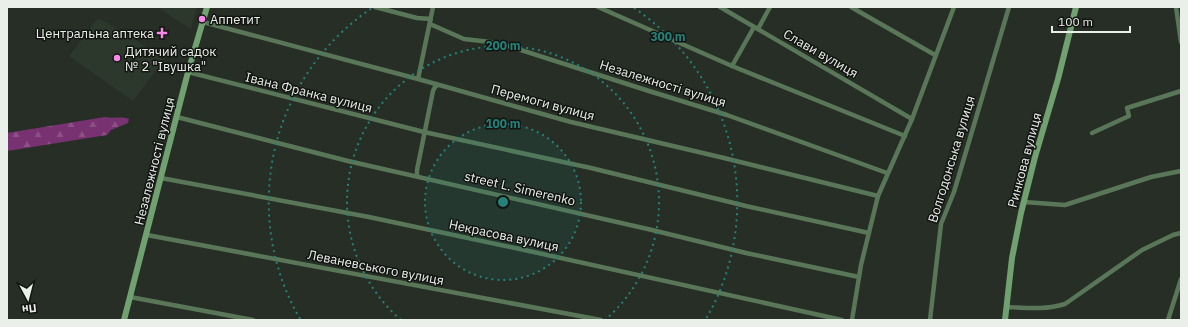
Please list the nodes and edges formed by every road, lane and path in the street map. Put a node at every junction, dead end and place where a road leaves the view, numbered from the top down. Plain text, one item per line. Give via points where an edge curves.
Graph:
1 (207, 7) edge
2 (375, 7) edge
3 (433, 7) edge
4 (598, 7) edge
5 (720, 7) edge
6 (770, 7) edge
7 (851, 7) edge
8 (954, 7) edge
9 (1009, 7) edge
10 (1076, 7) edge
11 (1176, 7) edge
12 (203, 22) junction
13 (430, 22) junction
14 (756, 28) junction
15 (1181, 42) edge
16 (935, 56) junction
17 (732, 66) junction
18 (188, 72) junction
19 (418, 79) junction
20 (438, 85) junction
21 (1181, 91) edge
22 (177, 117) junction
23 (912, 119) junction
24 (424, 132) junction
25 (1092, 133) dead end
26 (905, 136) junction
27 (1181, 171) edge
28 (887, 173) junction
29 (417, 176) junction
30 (161, 178) junction
31 (878, 196) junction
32 (1024, 202) junction
33 (869, 233) junction
34 (1181, 233) edge
35 (147, 235) junction
36 (859, 277) junction
37 (1181, 279) edge
38 (130, 297) junction
39 (1007, 308) junction
40 (124, 320) edge
41 (253, 320) edge
42 (601, 320) edge
43 (842, 320) edge
44 (852, 320) edge
45 (930, 320) edge
46 (1005, 320) edge
47 (1168, 320) edge

1 - 12 main road, Незалежності вулиця
2 - 13 street, Незалежності вулиця
3 - 13 street
4 - 17 street
5 - 14 street, Слави вулиця
6 - 14 street
7 - 16 street
8 - 16 street
9 - 45 street, Волгодонська вулиця via 954,192 941,224
10 - 32 main road, Ринкова вулиця
11 - 15 street
12 - 18 main road, Незалежності вулиця
12 - 19 street, Перемоги вулиця
13 - 19 street
13 - 28 street, Незалежності вулиця via 464,39 499,43 649,92 727,114
14 - 17 street
14 - 23 street, Слави вулиця
16 - 23 street
17 - 26 street
18 - 22 main road, Незалежності вулиця
18 - 24 street, Івана Франка вулиця
19 - 20 street, Перемоги вулиця
20 - 24 street via 433,91
20 - 31 street, Перемоги вулиця via 571,122
21 - 25 street via 1127,108 1129,116
22 - 29 street, street L. Simerenko via 302,150
22 - 30 main road, Незалежності вулиця
23 - 26 street
24 - 29 street
24 - 33 street, Івана Франка вулиця
26 - 28 street
27 - 32 street via 1151,177 1065,206
28 - 31 street
29 - 36 street, street L. Simerenko
30 - 35 main road, Незалежності вулиця
30 - 43 street, Некрасова вулиця via 376,219
31 - 33 street
32 - 39 main road, Ринкова вулиця via 1012,258
33 - 36 street
34 - 39 street via 1142,250 1065,304 1039,309
35 - 38 main road, Незалежності вулиця
35 - 42 street, Леваневського вулиця
36 - 44 street
37 - 47 street
38 - 40 main road, Незалежності вулиця
38 - 41 street
39 - 46 main road, Ринкова вулиця

